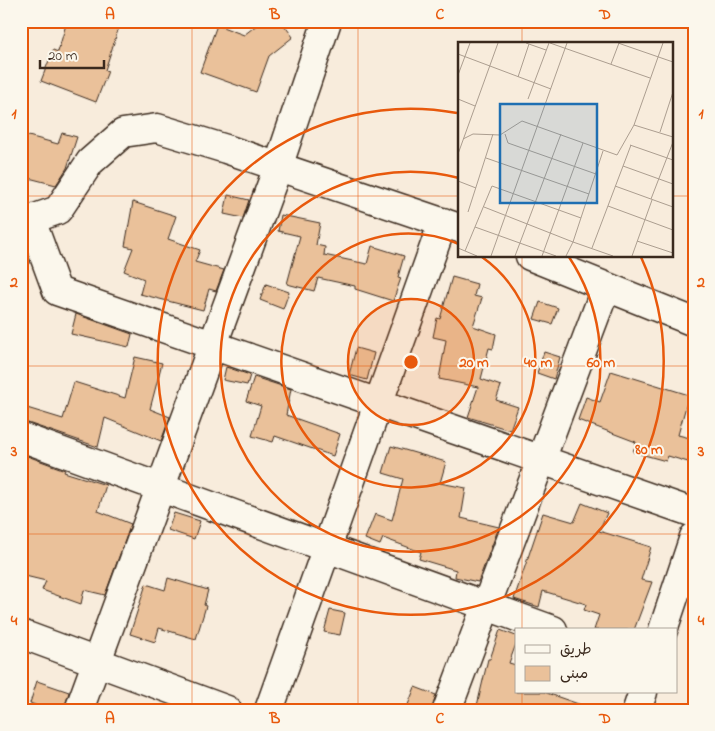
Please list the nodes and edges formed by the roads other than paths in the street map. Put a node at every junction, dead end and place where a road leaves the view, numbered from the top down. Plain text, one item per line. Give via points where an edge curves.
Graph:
1 (327, 21) edge
2 (278, 167) junction
3 (26, 221) edge
4 (451, 225) edge
5 (535, 258) edge
6 (606, 287) junction
7 (694, 322) edge
8 (212, 345) junction
9 (378, 403) junction
10 (21, 437) edge
11 (542, 460) junction
12 (160, 488) junction
13 (694, 513) edge
14 (694, 537) edge
15 (327, 548) junction
16 (486, 606) junction
17 (547, 628) edge
18 (664, 628) edge
19 (21, 634) edge
20 (97, 662) junction
21 (642, 694) edge
22 (80, 710) edge
23 (227, 710) edge
24 (269, 710) edge
25 (447, 710) edge
26 (637, 710) edge

1 - 2 street
2 - 3 street via 157,128 122,133 90,162 58,210
2 - 4 street
2 - 8 street
3 - 8 street via 57,291
4 - 9 street
5 - 6 street
6 - 7 street
6 - 11 street
8 - 9 street
8 - 12 street
9 - 11 street
9 - 15 street
10 - 12 street
11 - 13 street
11 - 16 street
12 - 15 street
12 - 20 street
14 - 18 street
15 - 16 street
15 - 24 street
16 - 17 street
16 - 25 street
19 - 20 street
20 - 22 street
20 - 23 street
21 - 26 street

